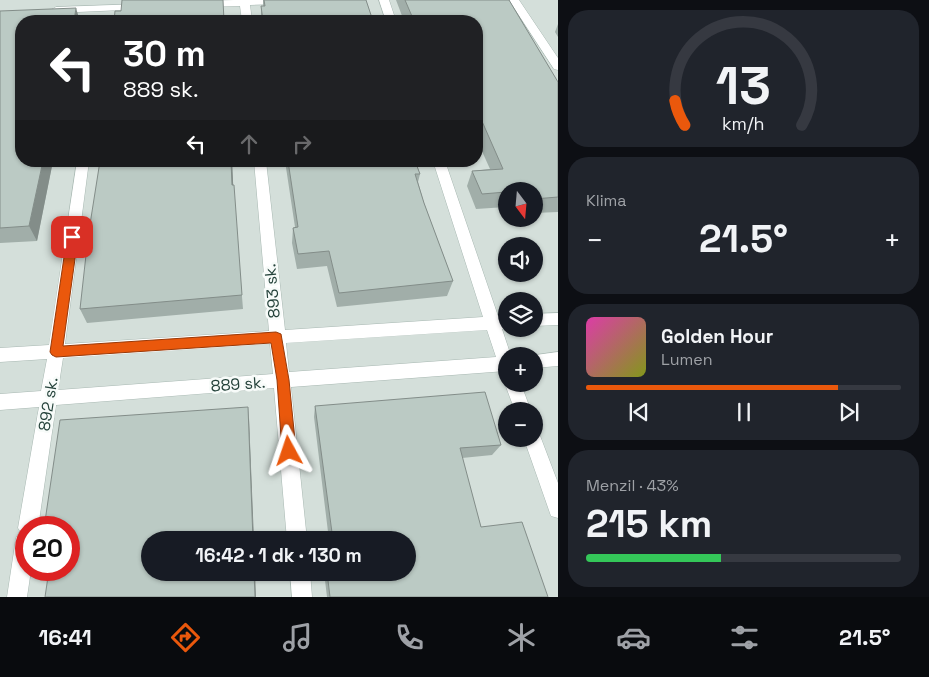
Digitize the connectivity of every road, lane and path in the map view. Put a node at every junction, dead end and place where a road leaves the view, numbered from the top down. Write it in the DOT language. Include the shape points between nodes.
graph roads {
  1 [pos="312,0"];
  2 [pos="384,0"];
  3 [pos="514,0"];
  4 [pos="245,3"];
  5 [pos="195,4"];
  6 [pos="155,6"];
  7 [pos="105,8"];
  8 [pos="46,10"];
  9 [pos="104,15"];
  10 [pos="246,15"];
  11 [pos="389,15"];
  12 [pos="558,67"];
  13 [pos="82,167"];
  14 [pos="261,167"];
  15 [pos="441,167"];
  16 [pos="498,317"];
  17 [pos="558,318"];
  18 [pos="543,319"];
  19 [pos="498,322"];
  20 [pos="276,337"];
  21 [pos="56,352"];
  22 [pos="0,355"];
  23 [pos="558,359"];
  24 [pos="543,360"];
  25 [pos="498,364"];
  26 [pos="283,380"];
  27 [pos="48,398"];
  28 [pos="0,402"];
  29 [pos="536,447"];
  30 [pos="558,509"];
  31 [pos="30,516"];
  32 [pos="296,531"];
  33 [pos="19,581"];
  34 [pos="301,581"];
  35 [pos="17,597"];
  36 [pos="302,597"];
  1 -- 4 [label="lane"];
  2 -- 11 [label="lane"];
  3 -- 12 [label="lane"];
  4 -- 5 [label="lane"];
  4 -- 10 [label="lane"];
  6 -- 7 [label="lane"];
  7 -- 8 [label="lane"];
  7 -- 9 [label="lane"];
  13 -- 21 [label="lane, 892 sk."];
  14 -- 20 [label="lane, 893 sk."];
  15 -- 16 [label="lane"];
  17 -- 18 [label="lane"];
  19 -- 20 [label="lane"];
  20 -- 21 [label="lane"];
  20 -- 26 [label="lane, 893 sk."];
  21 -- 22 [label="lane"];
  21 -- 27 [label="lane, 892 sk."];
  23 -- 24 [label="lane"];
  25 -- 26 [label="lane, 889 sk."];
  26 -- 27 [label="lane, 889 sk."];
  26 -- 32 [label="lane, 893 sk."];
  27 -- 28 [label="lane, 889 sk."];
  27 -- 31 [label="lane, 892 sk."];
  29 -- 30 [label="lane"];
  33 -- 35 [label="lane"];
  34 -- 36 [label="lane"];
}
